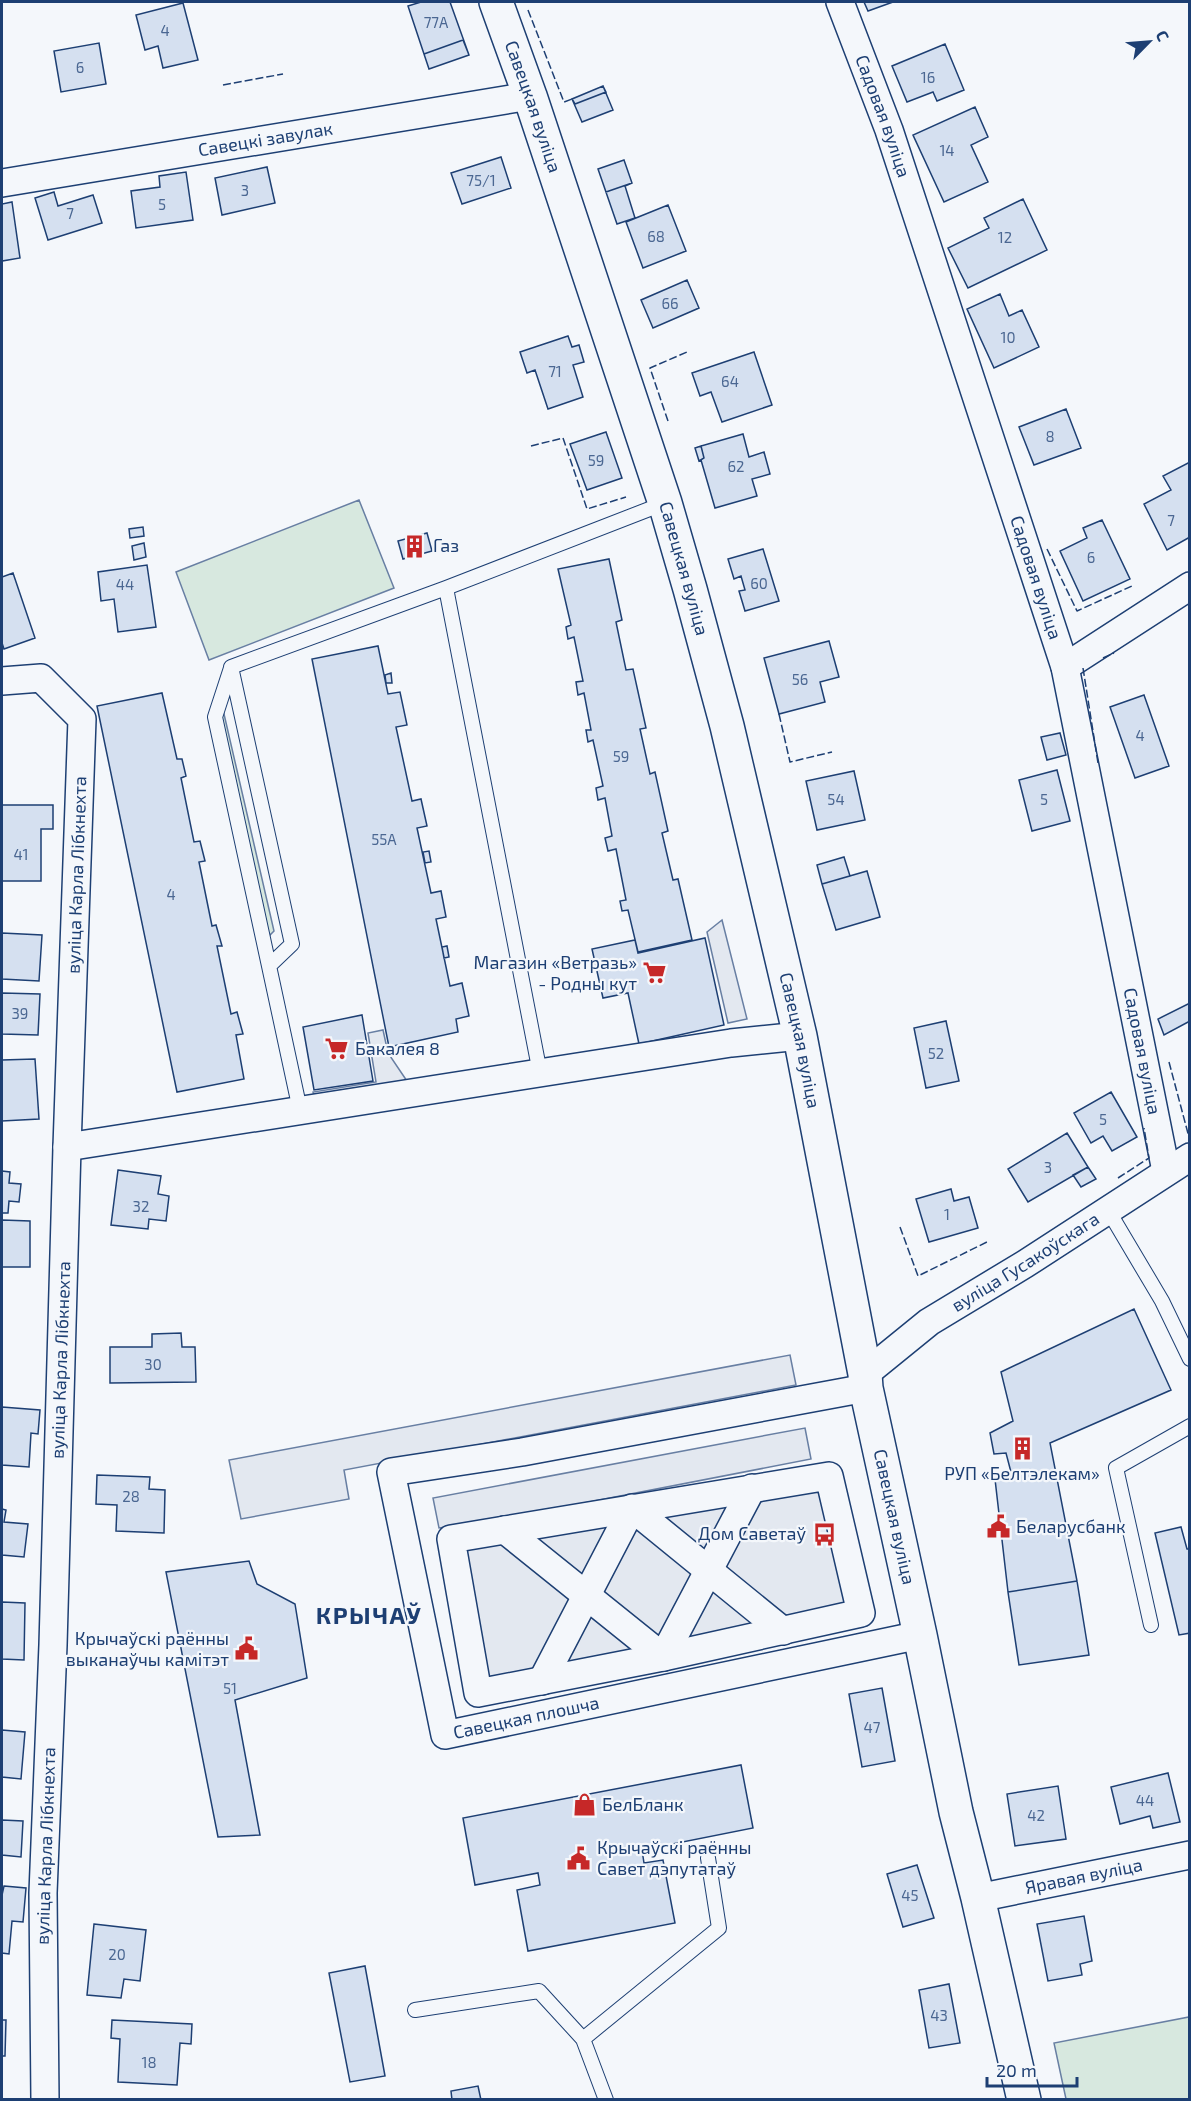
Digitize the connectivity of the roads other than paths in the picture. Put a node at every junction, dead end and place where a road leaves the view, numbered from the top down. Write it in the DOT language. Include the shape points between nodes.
graph roads {
  1 [pos="496,2"];
  2 [pos="840,2"];
  3 [pos="530,96"];
  4 [pos="2,183"];
  5 [pos="664,503"];
  6 [pos="1190,586"];
  7 [pos="446,588"];
  8 [pos="231,667"];
  9 [pos="1065,667"];
  10 [pos="2,681"];
  11 [pos="269,966"];
  12 [pos="800,1036"];
  13 [pos="540,1073"];
  14 [pos="300,1110"];
  15 [pos="67,1147"];
  16 [pos="1190,1156"];
  17 [pos="1166,1172"];
  18 [pos="1108,1210"];
  19 [pos="1190,1359"];
  20 [pos="866,1381"];
  21 [pos="1190,1426"];
  22 [pos="752,1488"];
  23 [pos="632,1508"];
  24 [pos="505,1530"];
  25 [pos="709,1570"];
  26 [pos="586,1595"];
  27 [pos="1151,1625"];
  28 [pos="783,1631"];
  29 [pos="920,1635"];
  30 [pos="663,1657"];
  31 [pos="542,1680"];
  32 [pos="1190,1855"];
  33 [pos="708,1858"];
  34 [pos="978,1898"];
  35 [pos="415,2010"];
  36 [pos="583,2039"];
  37 [pos="45,2100"];
  38 [pos="606,2100"];
  39 [pos="1024,2100"];
  1 -- 3 [label="street, Савецкая вуліца"];
  2 -- 9 [label="street, Садовая вуліца" via="889,130"];
  3 -- 4 [label="street, Савецкі завулак"];
  3 -- 5 [label="street, Савецкая вуліца"];
  5 -- 7 [label="lane"];
  5 -- 12 [label="street, Савецкая вуліца" via="727,726"];
  6 -- 9 [label="street"];
  7 -- 8 [label="lane"];
  7 -- 13 [label="lane"];
  8 -- 11 [label="lane" via="215,717"];
  8 -- 11 [label="lane" via="292,944"];
  9 -- 17 [label="street, Садовая вуліца"];
  10 -- 15 [label="street, вуліца Карла Лібкнехта" via="41,678 82,719"];
  11 -- 14 [label="lane"];
  12 -- 13 [label="street"];
  12 -- 20 [label="street, Савецкая вуліца"];
  13 -- 14 [label="street"];
  14 -- 15 [label="street"];
  15 -- 37 [label="street, вуліца Карла Лібкнехта" via="43,1893"];
  16 -- 17 [label="street, вуліца Гусакоўскага"];
  17 -- 18 [label="street, вуліца Гусакоўскага"];
  18 -- 19 [label="lane" via="1162,1301"];
  18 -- 20 [label="street, вуліца Гусакоўскага" via="929,1322"];
  20 -- 29 [label="street, Савецкая вуліца"];
  20 -- 29 [label="street, Савецкая плошча" via="522,1452 391,1472 445,1735"];
  21 -- 27 [label="lane" via="1116,1468"];
  22 -- 23 [label="street"];
  22 -- 25 [label="street"];
  22 -- 28 [label="street" via="829,1476 861,1613"];
  23 -- 24 [label="street"];
  23 -- 25 [label="street"];
  23 -- 26 [label="street"];
  24 -- 26 [label="street"];
  24 -- 31 [label="street" via="451,1539 478,1693"];
  25 -- 28 [label="street"];
  25 -- 30 [label="street"];
  26 -- 30 [label="street"];
  26 -- 31 [label="street"];
  28 -- 30 [label="street"];
  29 -- 34 [label="street, Савецкая вуліца"];
  30 -- 31 [label="street"];
  32 -- 34 [label="street, Яравая вуліца"];
  33 -- 36 [label="lane" via="719,1928"];
  34 -- 39 [label="street, Савецкая вуліца"];
  35 -- 36 [label="lane" via="539,1991"];
  36 -- 38 [label="lane"];
}
